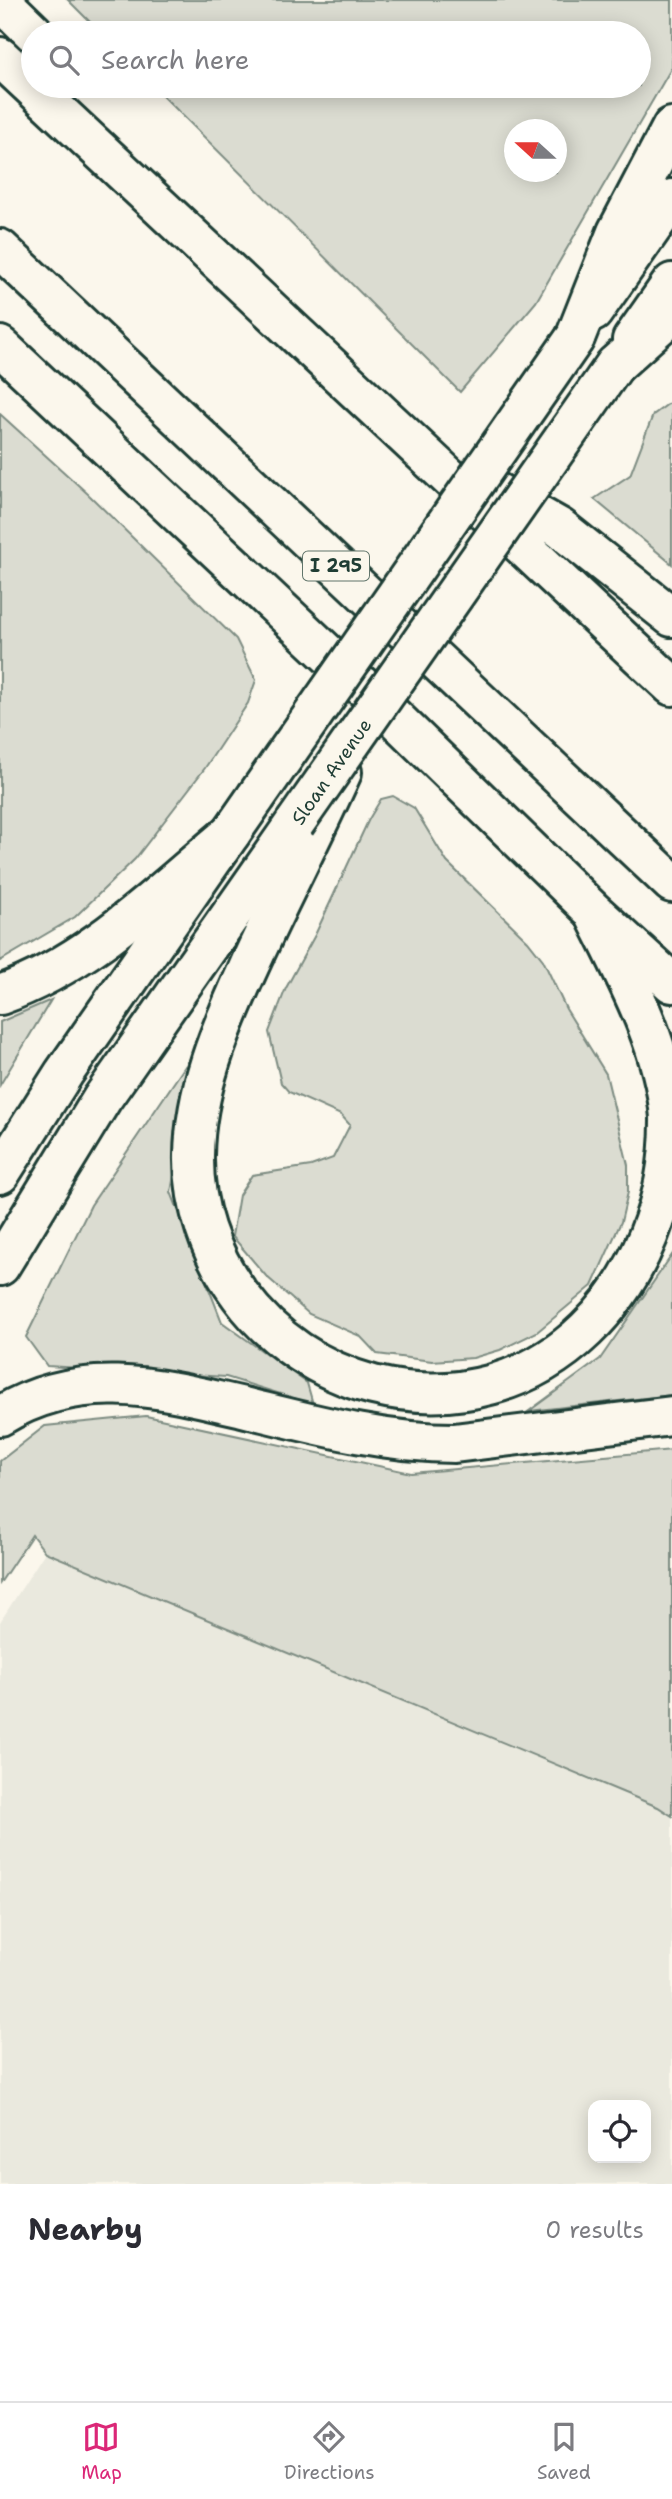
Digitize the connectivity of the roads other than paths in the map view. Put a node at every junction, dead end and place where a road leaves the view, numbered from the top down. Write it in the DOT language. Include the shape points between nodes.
graph roads {
  1 [pos="1,0"];
  2 [pos="22,21"];
  3 [pos="0,57"];
  4 [pos="21,77"];
  5 [pos="43,98"];
  6 [pos="70,98"];
  7 [pos="672,127"];
  8 [pos="91,143"];
  9 [pos="672,199"];
  10 [pos="0,249"];
  11 [pos="672,283"];
  12 [pos="672,314"];
  13 [pos="575,338"];
  14 [pos="7,355"];
  15 [pos="615,365"];
  16 [pos="424,453"];
  17 [pos="672,617"];
  18 [pos="672,686"];
  19 [pos="305,829"];
  20 [pos="231,833"];
  21 [pos="672,883"];
  22 [pos="593,911"];
  23 [pos="672,983"];
  24 [pos="0,995"];
  25 [pos="0,1174"];
  26 [pos="0,1266"];
  27 [pos="0,1416"];
  28 [pos="672,1416"];
  1 -- 2 [label="main road"];
  3 -- 4 [label="main road"];
  5 -- 8 [label="main road"];
  6 -- 8 [label="main road"];
  7 -- 13 [label="main road" via="617,232"];
  8 -- 16 [label="main road"];
  9 -- 13 [label="main road"];
  10 -- 21 [label="main road, I 295"];
  11 -- 15 [label="main road, Sloan Avenue"];
  12 -- 15 [label="main road"];
  13 -- 20 [label="main road, bridge"];
  14 -- 22 [label="main road" via="364,688"];
  15 -- 19 [label="main road, Sloan Avenue, bridge" via="363,727"];
  16 -- 17 [label="main road" via="561,528"];
  16 -- 18 [label="main road"];
  19 -- 22 [label="main road" via="218,1038 199,1109 195,1179 211,1242 243,1299 277,1335 304,1355 365,1383 447,1392 528,1371 598,1324 631,1284 649,1252 670,1177 670,1114 655,1046"];
  19 -- 26 [label="main road, Sloan Avenue" via="102,1099"];
  20 -- 24 [label="main road" via="90,948 46,975"];
  20 -- 25 [label="main road" via="64,1073"];
  22 -- 23 [label="main road"];
  27 -- 28 [label="main road" via="61,1389 120,1384 169,1390 421,1443 454,1443"];
}
